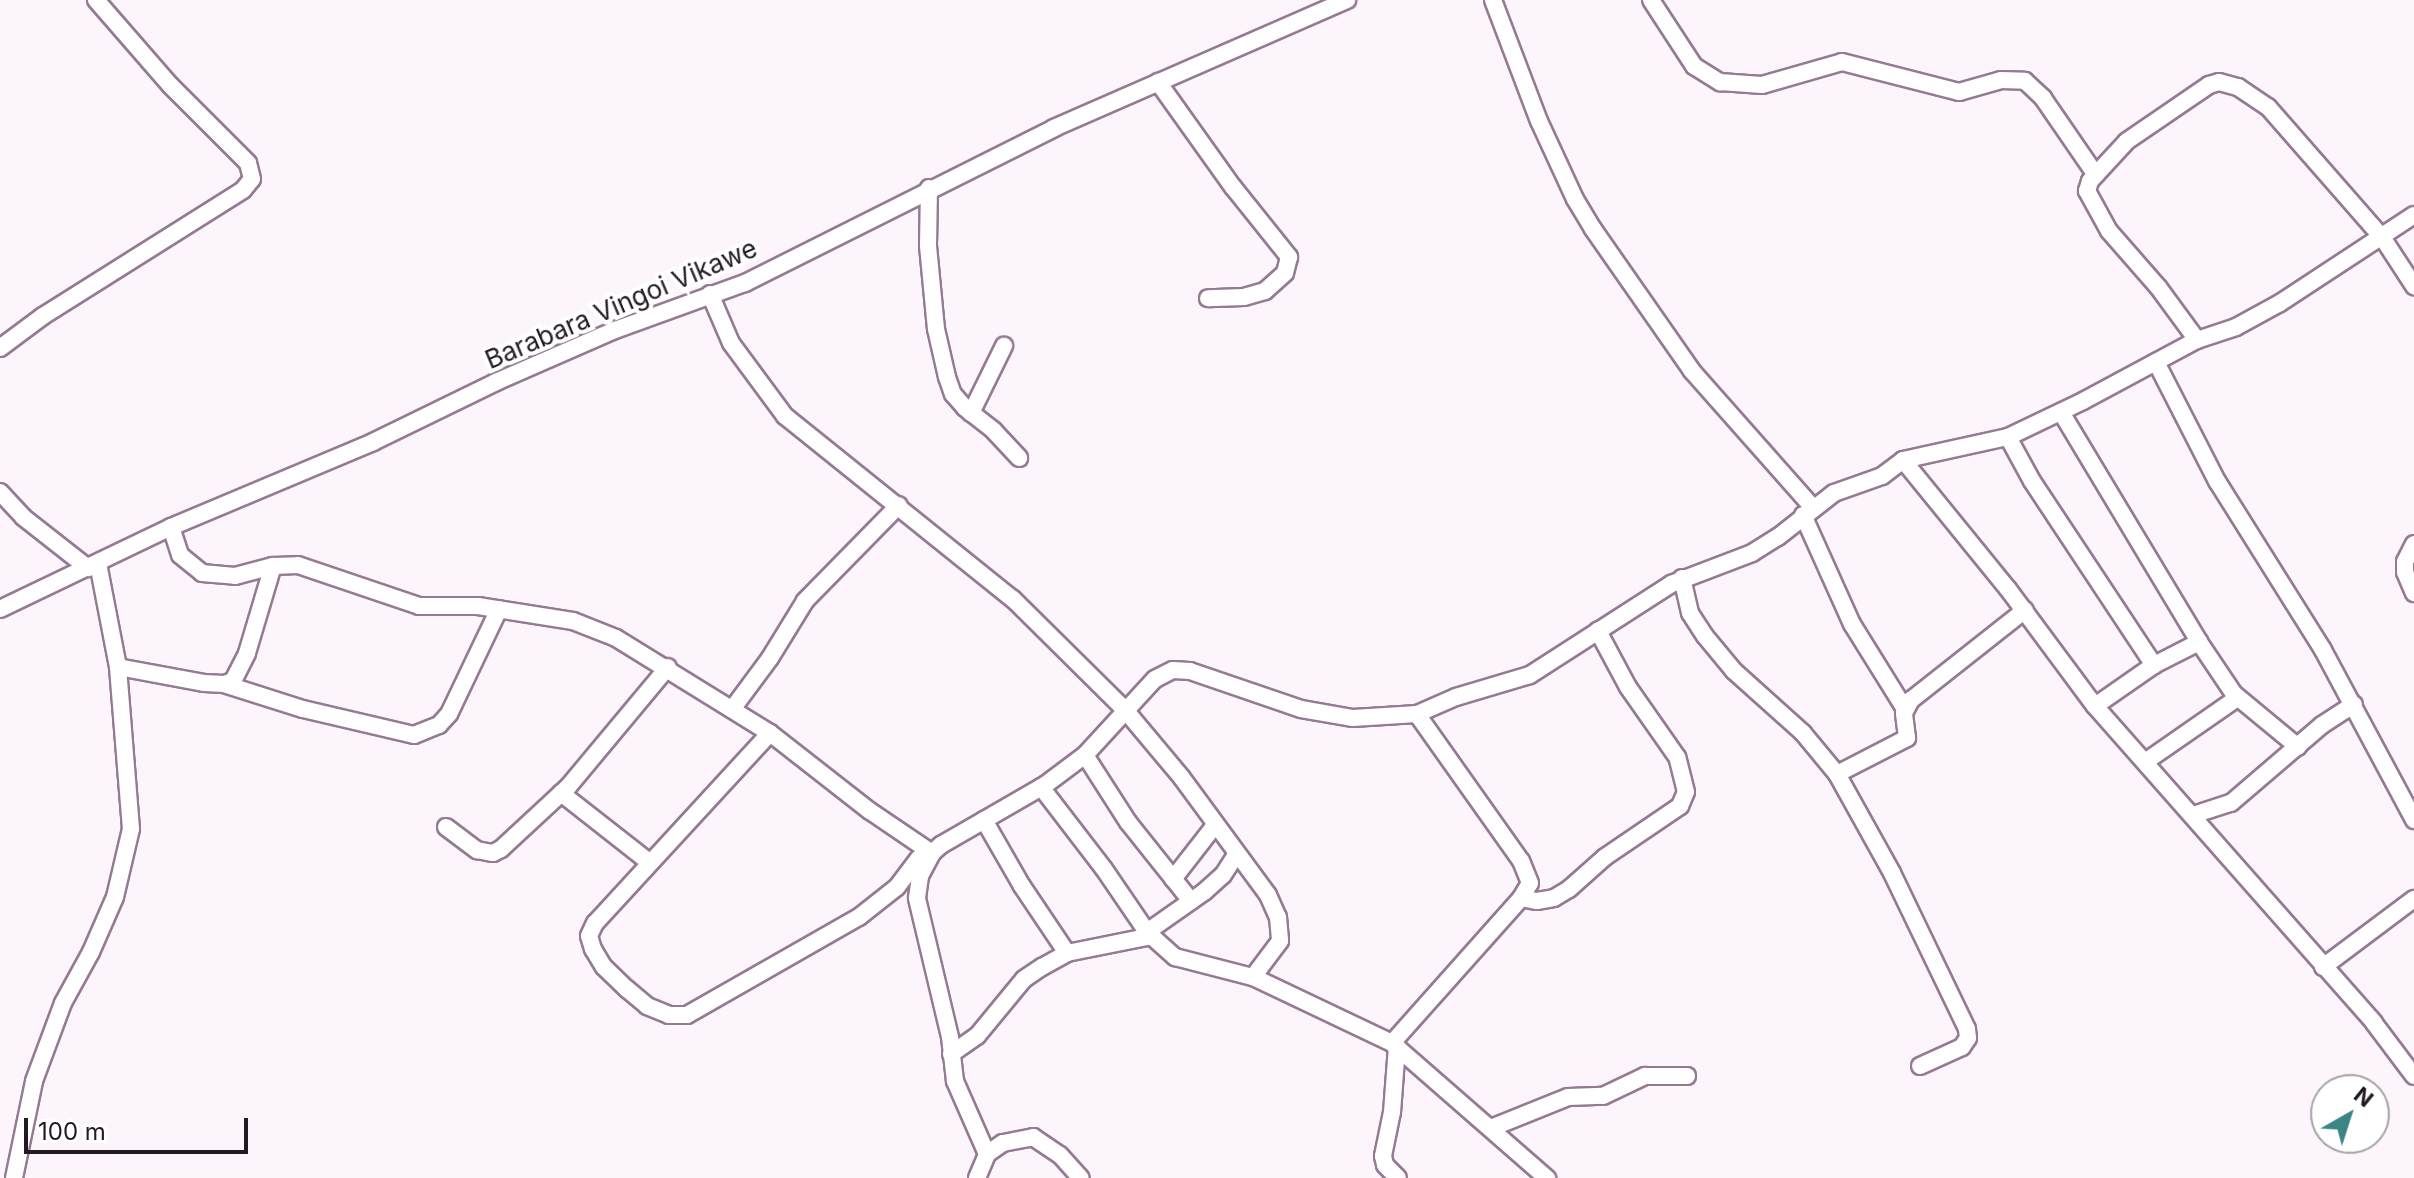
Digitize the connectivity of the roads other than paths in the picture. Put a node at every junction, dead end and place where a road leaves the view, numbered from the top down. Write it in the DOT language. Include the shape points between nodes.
graph roads {
  1 [pos="96,0"];
  2 [pos="1347,0"];
  3 [pos="1493,0"];
  4 [pos="1651,0"];
  5 [pos="1158,82"];
  6 [pos="2096,175"];
  7 [pos="929,188"];
  8 [pos="2414,215"];
  9 [pos="2382,237"];
  10 [pos="2414,286"];
  11 [pos="710,294"];
  12 [pos="1208,298"];
  13 [pos="2197,340"];
  14 [pos="1004,346"];
  15 [pos="0,348"];
  16 [pos="2156,362"];
  17 [pos="2061,412"];
  18 [pos="971,413"];
  19 [pos="2008,437"];
  20 [pos="1019,458"];
  21 [pos="1903,460"];
  22 [pos="0,492"];
  23 [pos="899,505"];
  24 [pos="1808,511"];
  25 [pos="171,527"];
  26 [pos="2414,544"];
  27 [pos="93,566"];
  28 [pos="273,566"];
  29 [pos="1682,578"];
  30 [pos="2414,593"];
  31 [pos="0,609"];
  32 [pos="499,609"];
  33 [pos="2025,610"];
  34 [pos="1598,631"];
  35 [pos="2199,642"];
  36 [pos="2154,665"];
  37 [pos="118,667"];
  38 [pos="668,667"];
  39 [pos="224,684"];
  40 [pos="2237,698"];
  41 [pos="2354,704"];
  42 [pos="2095,706"];
  43 [pos="733,708"];
  44 [pos="1905,709"];
  45 [pos="1126,711"];
  46 [pos="1417,714"];
  47 [pos="770,733"];
  48 [pos="2298,747"];
  49 [pos="1085,755"];
  50 [pos="2145,762"];
  51 [pos="1837,774"];
  52 [pos="1041,787"];
  53 [pos="561,793"];
  54 [pos="2193,815"];
  55 [pos="984,820"];
  56 [pos="2414,820"];
  57 [pos="1215,825"];
  58 [pos="446,827"];
  59 [pos="928,851"];
  60 [pos="1236,855"];
  61 [pos="649,862"];
  62 [pos="1173,879"];
  63 [pos="1521,898"];
  64 [pos="2414,899"];
  65 [pos="1191,901"];
  66 [pos="1150,934"];
  67 [pos="1067,953"];
  68 [pos="2323,967"];
  69 [pos="1253,977"];
  70 [pos="1394,1045"];
  71 [pos="951,1054"];
  72 [pos="1920,1066"];
  73 [pos="1687,1076"];
  74 [pos="2414,1076"];
  75 [pos="1491,1128"];
  76 [pos="987,1154"];
  77 [pos="14,1178"];
  78 [pos="977,1178"];
  79 [pos="1081,1178"];
  80 [pos="1398,1178"];
  81 [pos="1547,1178"];
  1 -- 15 [label="street" via="248,163 252,179 243,190"];
  2 -- 5 [label="street, Barabara Vingoi Vikawe"];
  3 -- 24 [label="street" via="1539,121 1587,219 1692,371"];
  4 -- 6 [label="street" via="1694,66 1720,82 1762,85 1842,62 1959,92 2001,80 2025,81 2043,98"];
  5 -- 7 [label="street, Barabara Vingoi Vikawe"];
  5 -- 12 [label="street" via="1289,257 1285,273 1265,291"];
  6 -- 9 [label="street" via="2127,141 2196,91 2219,82 2238,87 2268,107"];
  6 -- 13 [label="street" via="2087,191 2095,210"];
  7 -- 11 [label="street, Barabara Vingoi Vikawe" via="745,283"];
  7 -- 18 [label="street" via="928,246 940,350 953,394"];
  8 -- 9 [label="street"];
  9 -- 10 [label="street"];
  9 -- 13 [label="street" via="2280,303 2236,327"];
  11 -- 23 [label="street" via="731,343 785,416"];
  11 -- 25 [label="street, Barabara Vingoi Vikawe" via="553,357 285,482"];
  13 -- 16 [label="street"];
  14 -- 18 [label="street"];
  16 -- 17 [label="street"];
  16 -- 41 [label="street" via="2217,481"];
  17 -- 19 [label="street"];
  17 -- 35 [label="street"];
  18 -- 20 [label="street"];
  19 -- 21 [label="street"];
  19 -- 36 [label="street"];
  21 -- 24 [label="street" via="1882,476 1834,493"];
  21 -- 33 [label="street"];
  22 -- 27 [label="street" via="23,517"];
  23 -- 43 [label="street" via="805,601"];
  23 -- 45 [label="street" via="1013,599"];
  24 -- 29 [label="street" via="1752,553"];
  24 -- 44 [label="street" via="1852,624"];
  25 -- 27 [label="street, Barabara Vingoi Vikawe"];
  25 -- 28 [label="street" via="180,555 202,573 235,576"];
  26 -- 30 [label="street" via="2405,562"];
  27 -- 31 [label="street, Barabara Vingoi Vikawe"];
  27 -- 37 [label="street"];
  28 -- 32 [label="street" via="313,569 419,606"];
  28 -- 39 [label="street" via="239,672"];
  29 -- 34 [label="street"];
  29 -- 51 [label="street" via="1690,613 1705,636"];
  32 -- 38 [label="street" via="591,628"];
  32 -- 39 [label="street" via="449,714 439,725 414,735"];
  33 -- 42 [label="street"];
  33 -- 44 [label="street"];
  34 -- 46 [label="street" via="1530,675"];
  34 -- 63 [label="street" via="1677,757 1686,792 1680,806 1605,857 1569,889 1546,899"];
  35 -- 36 [label="street"];
  35 -- 40 [label="street"];
  36 -- 42 [label="street"];
  37 -- 39 [label="street"];
  37 -- 77 [label="street" via="130,780 125,864 37,1073"];
  38 -- 43 [label="street"];
  38 -- 53 [label="street"];
  40 -- 48 [label="street"];
  40 -- 50 [label="street"];
  41 -- 48 [label="street"];
  41 -- 56 [label="street"];
  42 -- 50 [label="street"];
  43 -- 47 [label="street"];
  44 -- 51 [label="street" via="1907,738"];
  45 -- 46 [label="street" via="1142,690 1173,670 1208,675 1301,709 1353,718"];
  45 -- 49 [label="street"];
  45 -- 57 [label="street"];
  46 -- 63 [label="street" via="1521,861 1530,883"];
  47 -- 59 [label="street"];
  47 -- 61 [label="street"];
  48 -- 54 [label="street" via="2231,803"];
  49 -- 52 [label="street"];
  49 -- 62 [label="street"];
  50 -- 54 [label="street"];
  51 -- 72 [label="street" via="1892,873 1967,1029 1962,1047"];
  52 -- 55 [label="street"];
  52 -- 66 [label="street"];
  53 -- 58 [label="street" via="493,853 477,850"];
  53 -- 61 [label="street"];
  54 -- 68 [label="street"];
  55 -- 59 [label="street"];
  55 -- 67 [label="street"];
  57 -- 60 [label="street"];
  57 -- 62 [label="street"];
  59 -- 61 [label="street" via="868,910 687,1015 647,1006 604,967 589,936 605,909"];
  59 -- 71 [label="street" via="917,898"];
  60 -- 65 [label="street" via="1223,875"];
  60 -- 69 [label="street" via="1268,895 1278,917 1280,941"];
  62 -- 65 [label="street"];
  63 -- 70 [label="street"];
  64 -- 68 [label="street"];
  65 -- 66 [label="street"];
  66 -- 67 [label="street"];
  66 -- 69 [label="street" via="1186,963"];
  67 -- 71 [label="street" via="1024,979 977,1036"];
  68 -- 74 [label="street"];
  69 -- 70 [label="street"];
  70 -- 75 [label="street"];
  70 -- 80 [label="street" via="1392,1112 1383,1156"];
  71 -- 76 [label="street" via="964,1107"];
  73 -- 75 [label="street" via="1645,1076 1608,1095 1568,1097"];
  75 -- 81 [label="street"];
  76 -- 78 [label="street"];
  76 -- 79 [label="street" via="1003,1143 1033,1137"];
}
